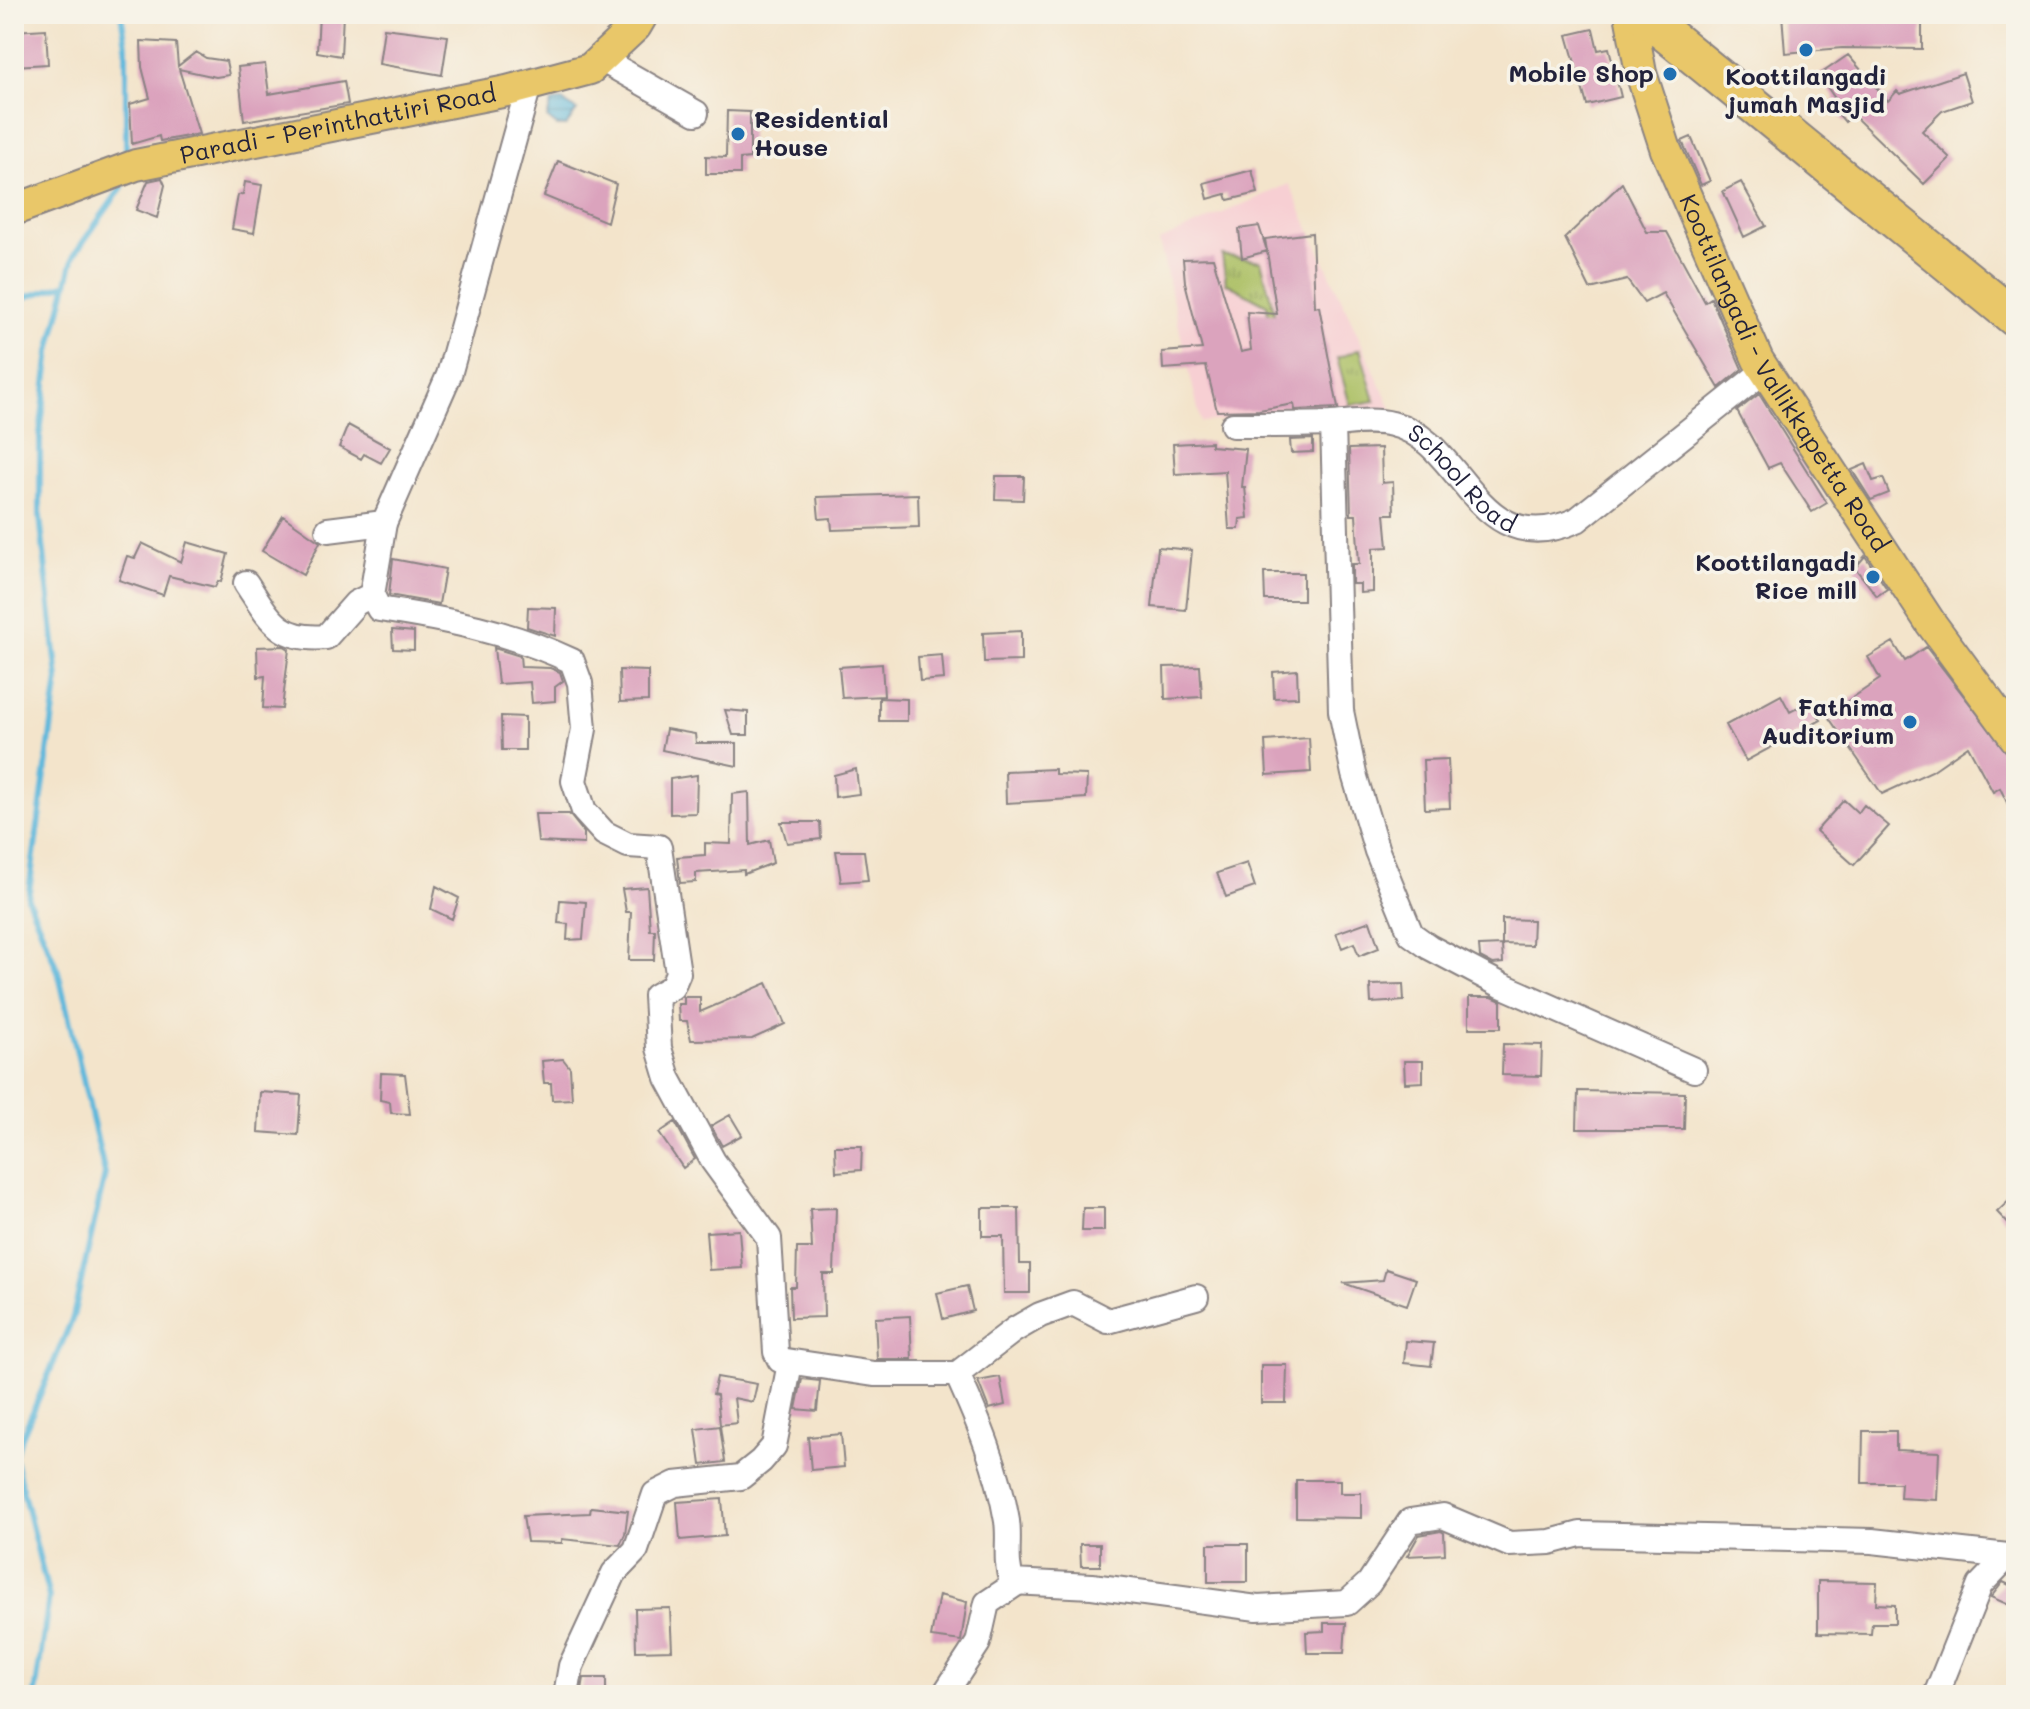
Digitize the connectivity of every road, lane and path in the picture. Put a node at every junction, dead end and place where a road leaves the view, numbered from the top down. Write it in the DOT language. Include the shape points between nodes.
graph roads {
  1 [pos="643,14"];
  2 [pos="1634,16"];
  3 [pos="601,59"];
  4 [pos="529,85"];
  5 [pos="696,113"];
  6 [pos="14,210"];
  7 [pos="2016,319"];
  8 [pos="1765,370"];
  9 [pos="1333,424"];
  10 [pos="1233,425"];
  11 [pos="384,523"];
  12 [pos="328,530"];
  13 [pos="246,583"];
  14 [pos="372,595"];
  15 [pos="2016,739"];
  16 [pos="1694,1070"];
  17 [pos="1196,1297"];
  18 [pos="790,1363"];
  19 [pos="957,1374"];
  20 [pos="2012,1557"];
  21 [pos="1017,1583"];
  22 [pos="566,1695"];
  23 [pos="944,1695"];
  24 [pos="1936,1695"];
  1 -- 3 [label="main road, Paradi - Perinthattiri Road"];
  2 -- 7 [label="highway"];
  2 -- 8 [label="main road, Koottilangadi - Vallikkapetta Road" via="1641,73 1666,150"];
  3 -- 4 [label="main road, Paradi - Perinthattiri Road" via="590,69"];
  3 -- 5 [label="street"];
  4 -- 6 [label="main road, Paradi - Perinthattiri Road" via="136,165"];
  4 -- 11 [label="street" via="449,375"];
  8 -- 9 [label="street, School Road" via="1577,520 1555,530 1514,525 1475,500 1435,450 1394,424"];
  8 -- 15 [label="main road, Koottilangadi - Vallikkapetta Road" via="1930,622"];
  9 -- 10 [label="street, School Road"];
  9 -- 16 [label="street" via="1341,711 1377,851 1411,934 1501,985"];
  11 -- 12 [label="street"];
  11 -- 14 [label="street"];
  13 -- 14 [label="street" via="275,627 304,639 326,637 356,603"];
  14 -- 18 [label="street" via="379,609 480,629 572,661 580,683 584,729 574,781 584,811 604,833 628,845 659,847 678,973 672,987 656,996 659,1048 668,1078 713,1161 769,1238 776,1352"];
  17 -- 19 [label="street" via="1108,1321 1073,1303 1027,1322"];
  18 -- 19 [label="street" via="874,1374"];
  18 -- 22 [label="street" via="774,1446 761,1461 741,1477 675,1484 655,1494 636,1550 614,1573 571,1666"];
  19 -- 21 [label="street" via="997,1470 1008,1525 1006,1564"];
  20 -- 21 [label="street" via="1872,1541 1580,1534 1509,1544 1443,1516 1410,1521 1369,1583 1347,1603 1257,1608 1092,1586"];
  20 -- 24 [label="street" via="1980,1585"];
  21 -- 23 [label="street" via="987,1603 978,1643"];
}
